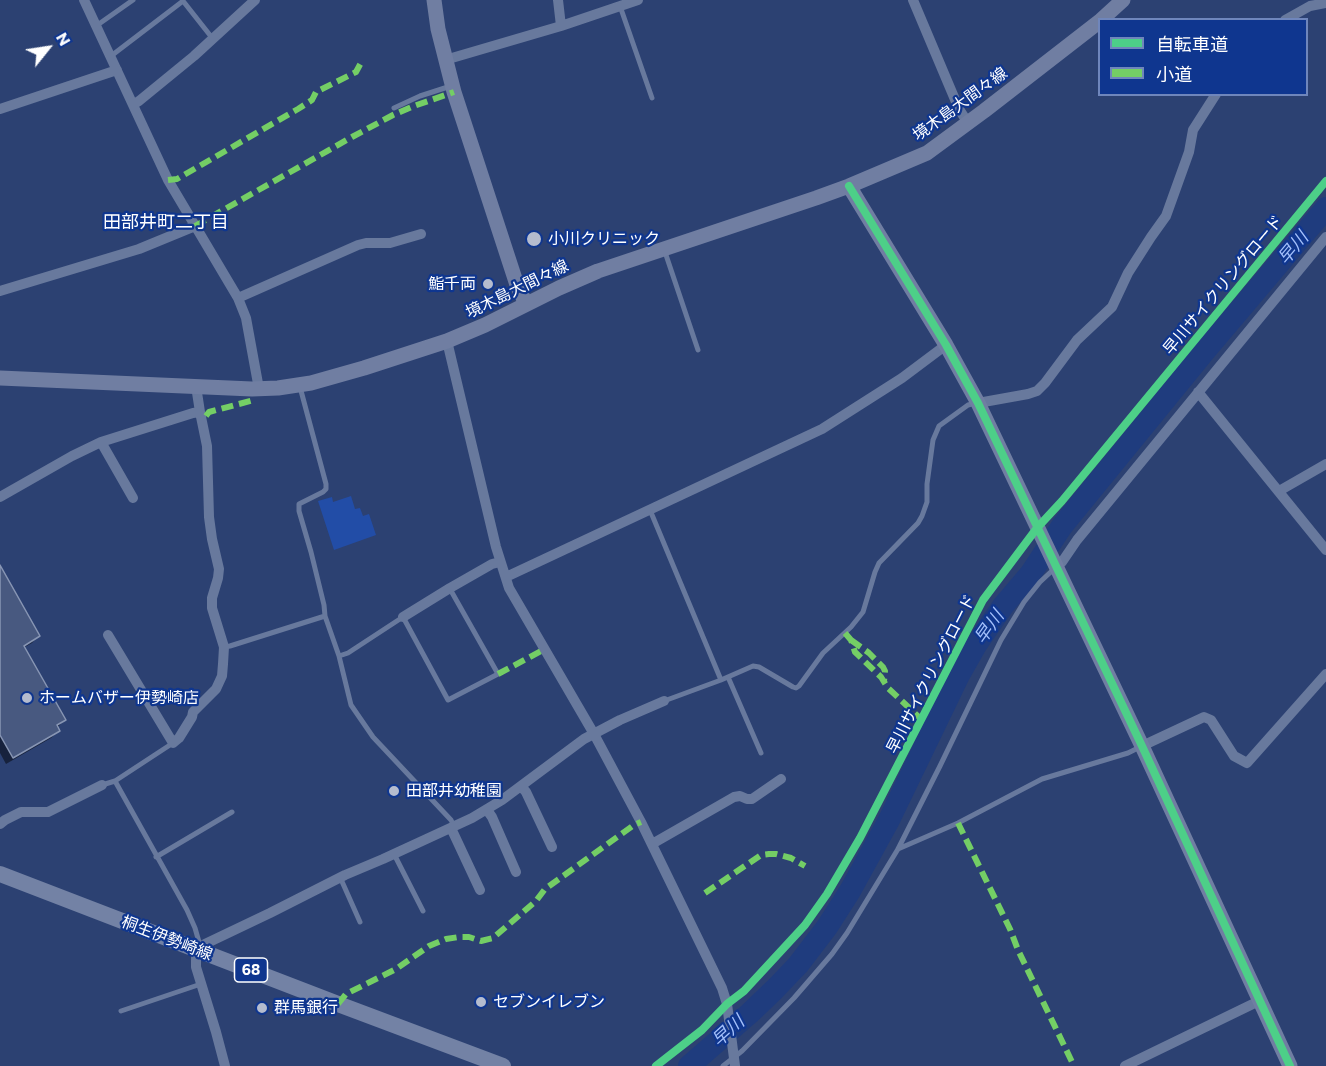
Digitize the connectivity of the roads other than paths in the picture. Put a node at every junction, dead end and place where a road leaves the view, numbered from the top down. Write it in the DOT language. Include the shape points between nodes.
graph roads {
  1 [pos="84,0"];
  2 [pos="133,0"];
  3 [pos="255,0"];
  4 [pos="434,0"];
  5 [pos="558,0"];
  6 [pos="638,0"];
  7 [pos="913,0"];
  8 [pos="1123,0"];
  9 [pos="1326,3"];
  10 [pos="620,6"];
  11 [pos="1102,18"];
  12 [pos="1289,18"];
  13 [pos="1098,22"];
  14 [pos="96,26"];
  15 [pos="561,26"];
  16 [pos="213,39"];
  17 [pos="111,56"];
  18 [pos="446,60"];
  19 [pos="117,70"];
  20 [pos="452,86"];
  21 [pos="1215,96"];
  22 [pos="652,98"];
  23 [pos="134,104"];
  24 [pos="394,108"];
  25 [pos="0,109"];
  26 [pos="968,123"];
  27 [pos="849,186"];
  28 [pos="195,226"];
  29 [pos="421,234"];
  30 [pos="1326,237"];
  31 [pos="664,249"];
  32 [pos="0,291"];
  33 [pos="238,298"];
  34 [pos="526,304"];
  35 [pos="447,341"];
  36 [pos="946,345"];
  37 [pos="698,350"];
  38 [pos="0,378"];
  39 [pos="196,386"];
  40 [pos="299,386"];
  41 [pos="259,389"];
  42 [pos="1198,392"];
  43 [pos="978,403"];
  44 [pos="200,412"];
  45 [pos="101,442"];
  46 [pos="1326,464"];
  47 [pos="1279,491"];
  48 [pos="0,497"];
  49 [pos="133,498"];
  50 [pos="650,510"];
  51 [pos="1326,550"];
  52 [pos="500,562"];
  53 [pos="1055,565"];
  54 [pos="506,577"];
  55 [pos="450,588"];
  56 [pos="325,616"];
  57 [pos="403,617"];
  58 [pos="108,635"];
  59 [pos="224,647"];
  60 [pos="339,656"];
  61 [pos="1326,674"];
  62 [pos="728,677"];
  63 [pos="721,680"];
  64 [pos="664,701"];
  65 [pos="594,734"];
  66 [pos="172,743"];
  67 [pos="1142,746"];
  68 [pos="760,753"];
  69 [pos="781,779"];
  70 [pos="115,781"];
  71 [pos="102,785"];
  72 [pos="521,786"];
  73 [pos="487,810"];
  74 [pos="232,812"];
  75 [pos="0,824"];
  76 [pos="453,827"];
  77 [pos="652,844"];
  78 [pos="552,847"];
  79 [pos="898,849"];
  80 [pos="394,854"];
  81 [pos="156,857"];
  82 [pos="516,872"];
  83 [pos="0,874"];
  84 [pos="340,878"];
  85 [pos="480,890"];
  86 [pos="423,911"];
  87 [pos="360,922"];
  88 [pos="199,950"];
  89 [pos="201,984"];
  90 [pos="1259,1001"];
  91 [pos="121,1011"];
  92 [pos="734,1059"];
  93 [pos="225,1066"];
  94 [pos="503,1066"];
  95 [pos="723,1066"];
  96 [pos="1125,1066"];
  97 [pos="1290,1066"];
  1 -- 14 [label="street"];
  2 -- 14 [label="lane"];
  3 -- 16 [label="street"];
  4 -- 18 [label="street"];
  5 -- 15 [label="street"];
  6 -- 10 [label="street"];
  7 -- 26 [label="street"];
  8 -- 11 [label="street, 境木島大間々線"];
  9 -- 12 [label="street" via="1310,6"];
  10 -- 15 [label="street"];
  10 -- 22 [label="lane"];
  13 -- 26 [label="street, 境木島大間々線"];
  14 -- 17 [label="street"];
  15 -- 18 [label="street"];
  16 -- 17 [label="lane" via="183,1"];
  16 -- 23 [label="street"];
  17 -- 19 [label="street"];
  18 -- 20 [label="street"];
  19 -- 23 [label="street"];
  19 -- 25 [label="street"];
  20 -- 24 [label="lane"];
  20 -- 34 [label="street"];
  21 -- 43 [label="street" via="1193,130 1166,216 1128,273 1112,307 1077,340 1037,391"];
  23 -- 28 [label="street" via="168,180"];
  26 -- 27 [label="street, 境木島大間々線" via="927,153"];
  27 -- 31 [label="street, 境木島大間々線"];
  27 -- 36 [label="street"];
  28 -- 32 [label="street" via="139,249"];
  28 -- 33 [label="street"];
  29 -- 33 [label="street" via="390,243 358,245"];
  30 -- 42 [label="street"];
  31 -- 34 [label="street, 境木島大間々線" via="598,271"];
  31 -- 37 [label="lane"];
  33 -- 41 [label="street" via="246,318"];
  34 -- 35 [label="street, 境木島大間々線"];
  35 -- 40 [label="street, 境木島大間々線"];
  35 -- 52 [label="street"];
  36 -- 43 [label="street"];
  36 -- 50 [label="street" via="903,378 822,429"];
  38 -- 39 [label="street, 境木島大間々線"];
  39 -- 41 [label="street, 境木島大間々線"];
  39 -- 44 [label="street"];
  40 -- 41 [label="street, 境木島大間々線"];
  40 -- 56 [label="lane" via="326,484 323,492 298,507"];
  42 -- 47 [label="street"];
  42 -- 53 [label="street" via="1062,562"];
  43 -- 53 [label="street"];
  43 -- 62 [label="lane" via="968,405 939,426 933,440 922,516 879,563 863,612 823,653 799,686 793,687 756,665"];
  44 -- 45 [label="street"];
  44 -- 59 [label="street" via="207,446 209,517 219,569 212,608"];
  45 -- 48 [label="street"];
  45 -- 49 [label="street"];
  46 -- 47 [label="street"];
  47 -- 51 [label="street"];
  50 -- 54 [label="street"];
  50 -- 63 [label="lane"];
  52 -- 54 [label="street"];
  52 -- 55 [label="street"];
  53 -- 67 [label="street"];
  53 -- 79 [label="lane" via="1024,602 1001,640"];
  54 -- 65 [label="street"];
  55 -- 57 [label="street"];
  55 -- 57 [label="lane" via="498,674 448,700"];
  56 -- 59 [label="lane"];
  56 -- 60 [label="lane"];
  57 -- 60 [label="lane"];
  58 -- 66 [label="street"];
  59 -- 66 [label="street" via="223,671 216,688"];
  60 -- 76 [label="lane" via="357,716 451,820"];
  61 -- 67 [label="street" via="1247,763 1234,756 1211,720 1204,717"];
  62 -- 63 [label="lane"];
  62 -- 68 [label="lane"];
  63 -- 64 [label="lane"];
  64 -- 65 [label="street"];
  65 -- 72 [label="street"];
  65 -- 77 [label="street"];
  66 -- 70 [label="lane"];
  67 -- 79 [label="lane" via="1042,779"];
  67 -- 90 [label="street"];
  69 -- 77 [label="street" via="752,799 734,797"];
  70 -- 71 [label="lane"];
  70 -- 81 [label="lane"];
  71 -- 75 [label="street" via="48,812 21,812"];
  72 -- 73 [label="street"];
  72 -- 78 [label="street"];
  73 -- 76 [label="street"];
  73 -- 82 [label="street"];
  74 -- 81 [label="lane"];
  76 -- 80 [label="street"];
  76 -- 85 [label="street"];
  77 -- 92 [label="street" via="722,988"];
  79 -- 92 [label="lane" via="832,954"];
  80 -- 84 [label="street"];
  80 -- 86 [label="lane"];
  81 -- 88 [label="lane" via="187,910"];
  83 -- 88 [label="main road, 桐生伊勢崎線 / 68"];
  84 -- 87 [label="lane"];
  84 -- 88 [label="street"];
  88 -- 89 [label="street" via="195,962"];
  88 -- 94 [label="main road, 桐生伊勢崎線 / 68"];
  89 -- 91 [label="lane"];
  89 -- 93 [label="street"];
  90 -- 96 [label="street"];
  90 -- 97 [label="street"];
  92 -- 95 [label="lane"];
}
